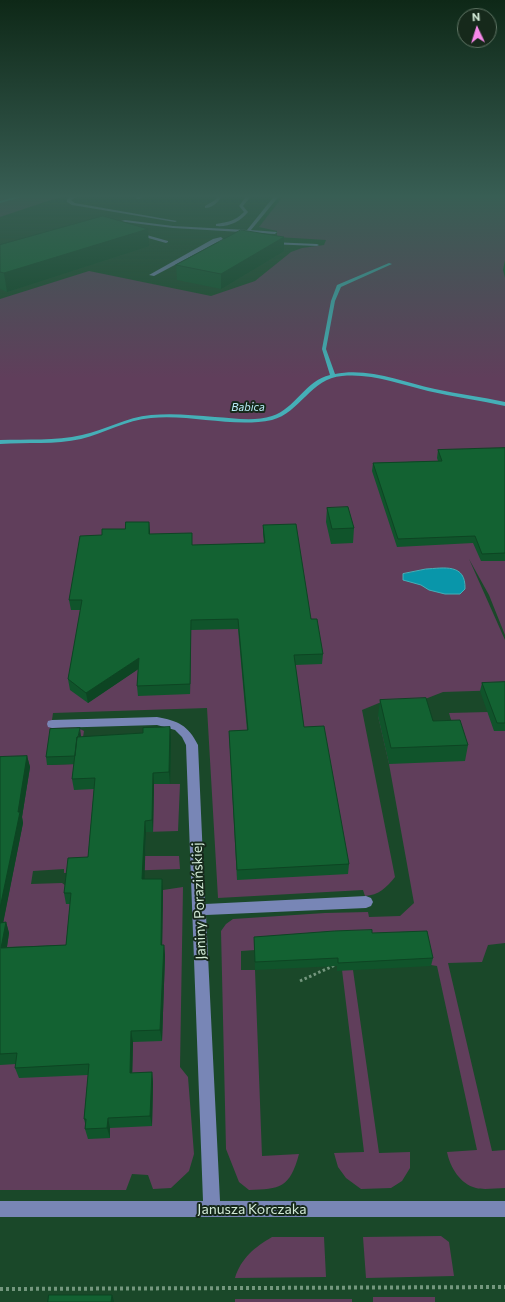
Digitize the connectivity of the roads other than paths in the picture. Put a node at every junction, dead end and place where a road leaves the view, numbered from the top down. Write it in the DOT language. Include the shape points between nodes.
graph roads {
  1 [pos="187,256"];
  2 [pos="152,275"];
  3 [pos="52,724"];
  4 [pos="366,902"];
  5 [pos="199,910"];
  6 [pos="0,1209"];
  7 [pos="212,1209"];
  8 [pos="505,1209"];
  1 -- 2 [label="street"];
  3 -- 5 [label="street, Janiny Porazińskiej" via="157,721 171,723 183,729 189,736 192,745"];
  4 -- 5 [label="street"];
  5 -- 7 [label="street, Janiny Porazińskiej"];
  6 -- 7 [label="street, Janusza Korczaka"];
  7 -- 8 [label="street, Janusza Korczaka"];
}
